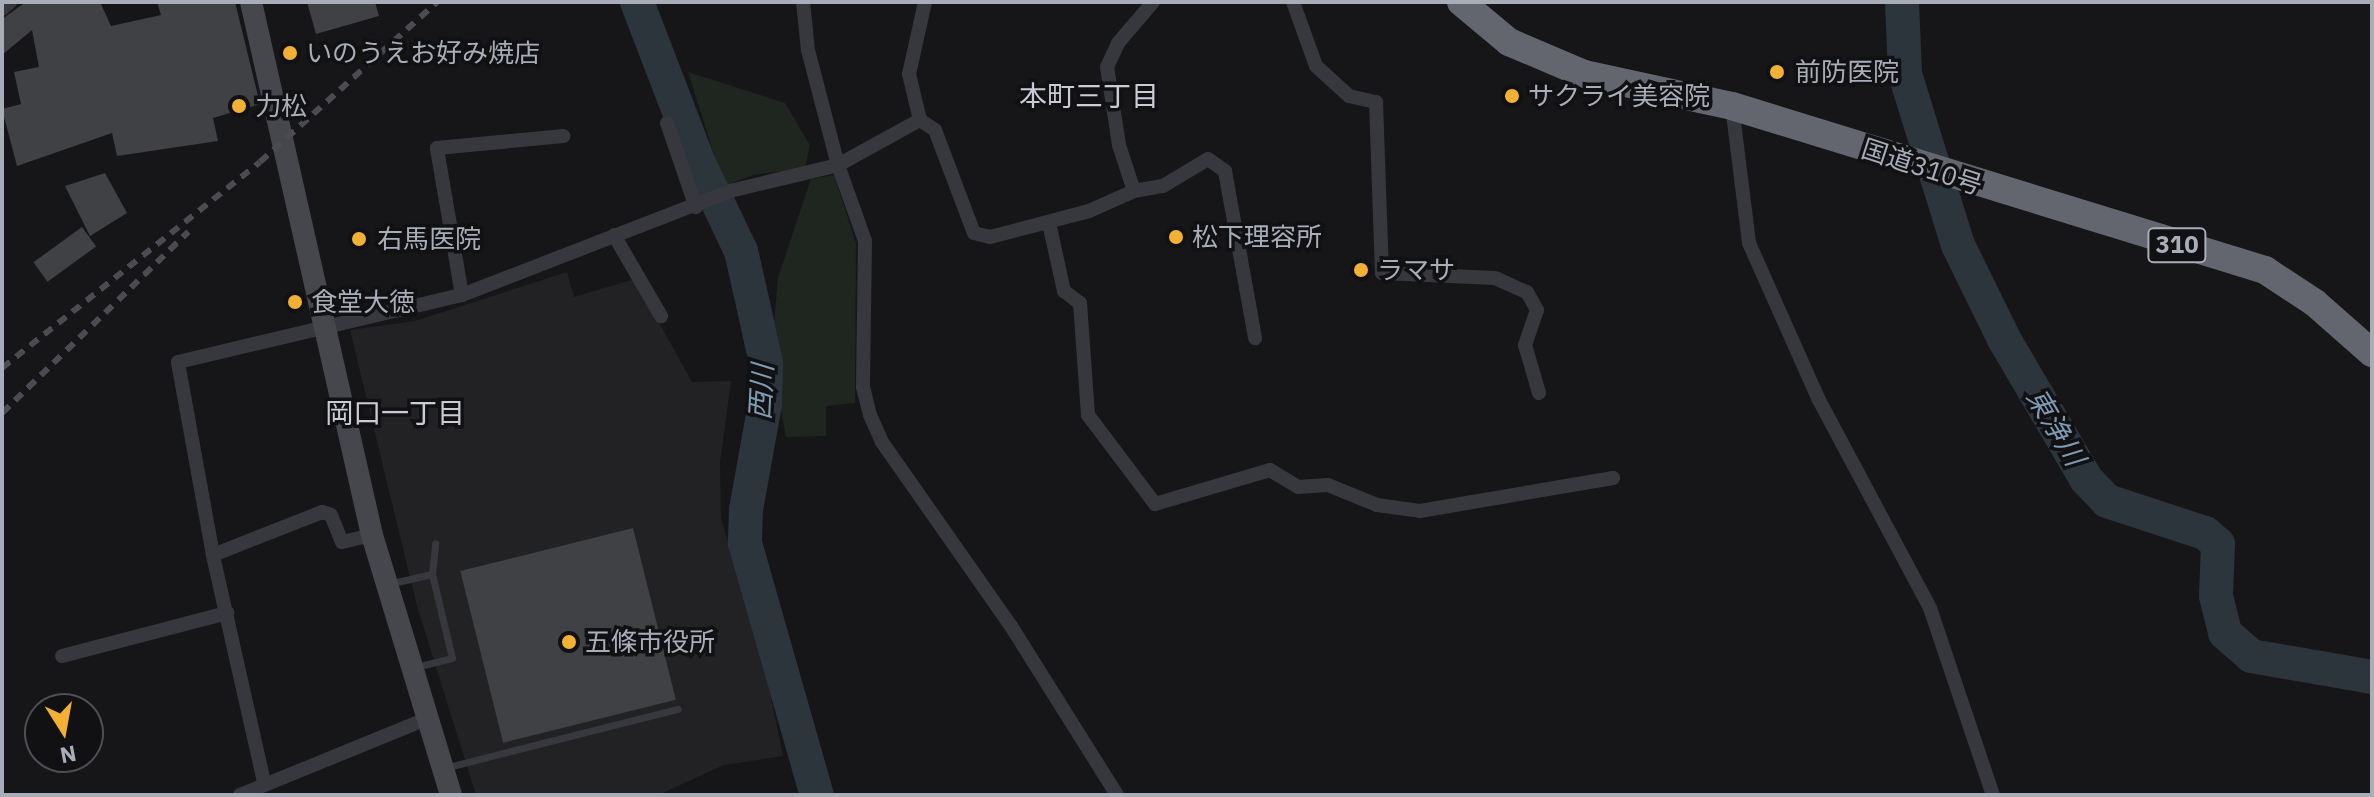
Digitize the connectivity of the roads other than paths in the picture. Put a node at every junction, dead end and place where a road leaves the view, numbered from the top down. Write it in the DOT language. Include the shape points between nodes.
graph roads {
  1 [pos="10,2"];
  2 [pos="251,2"];
  3 [pos="803,2"];
  4 [pos="925,2"];
  5 [pos="1153,2"];
  6 [pos="1293,2"];
  7 [pos="1461,2"];
  8 [pos="2,9"];
  9 [pos="1732,106"];
  10 [pos="920,120"];
  11 [pos="667,123"];
  12 [pos="563,136"];
  13 [pos="838,165"];
  14 [pos="1134,191"];
  15 [pos="698,206"];
  16 [pos="1049,223"];
  17 [pos="614,235"];
  18 [pos="462,295"];
  19 [pos="661,316"];
  20 [pos="323,327"];
  21 [pos="1255,338"];
  22 [pos="2372,353"];
  23 [pos="1539,393"];
  24 [pos="1613,478"];
  25 [pos="372,535"];
  26 [pos="435,543"];
  27 [pos="213,555"];
  28 [pos="432,574"];
  29 [pos="386,585"];
  30 [pos="227,613"];
  31 [pos="62,656"];
  32 [pos="411,669"];
  33 [pos="678,709"];
  34 [pos="426,719"];
  35 [pos="442,769"];
  36 [pos="264,782"];
  37 [pos="240,795"];
  38 [pos="451,795"];
  39 [pos="1117,795"];
  40 [pos="1993,795"];
  1 -- 8 [label="street"];
  2 -- 20 [label="street"];
  3 -- 13 [label="street" via="808,50"];
  4 -- 10 [label="street" via="909,74"];
  5 -- 14 [label="street" via="1118,43 1107,67 1119,145"];
  6 -- 23 [label="street" via="1316,66 1349,96 1376,102 1382,273 1495,278 1527,292 1537,310 1525,345"];
  7 -- 9 [label="highway, 国道310号 / 310" via="1509,42 1584,74"];
  9 -- 22 [label="highway, 国道310号 / 310" via="2265,270 2315,303"];
  9 -- 40 [label="street" via="1749,243 1819,400 1930,608"];
  10 -- 13 [label="street"];
  10 -- 16 [label="street" via="935,130 974,233 990,237"];
  11 -- 15 [label="street"];
  12 -- 18 [label="street" via="437,148"];
  13 -- 15 [label="street" via="730,191"];
  13 -- 39 [label="street" via="865,241 863,387 870,415 882,442 1011,626"];
  14 -- 16 [label="street"];
  14 -- 21 [label="street" via="1163,186 1208,159 1225,171"];
  15 -- 17 [label="street"];
  16 -- 24 [label="street" via="1064,291 1080,303 1088,415 1155,504 1270,470 1298,487 1328,485 1377,505 1420,511"];
  17 -- 18 [label="street"];
  17 -- 19 [label="street"];
  18 -- 20 [label="street"];
  20 -- 25 [label="street"];
  20 -- 27 [label="street" via="178,362"];
  25 -- 27 [label="street" via="342,542 331,515 322,512"];
  25 -- 29 [label="street"];
  26 -- 28 [label="lane"];
  27 -- 30 [label="street"];
  28 -- 29 [label="lane"];
  28 -- 32 [label="lane" via="452,658"];
  29 -- 32 [label="street"];
  30 -- 31 [label="street"];
  30 -- 36 [label="street"];
  32 -- 34 [label="street"];
  33 -- 35 [label="lane"];
  34 -- 35 [label="street"];
  34 -- 36 [label="street"];
  35 -- 38 [label="street"];
  36 -- 37 [label="street"];
}
